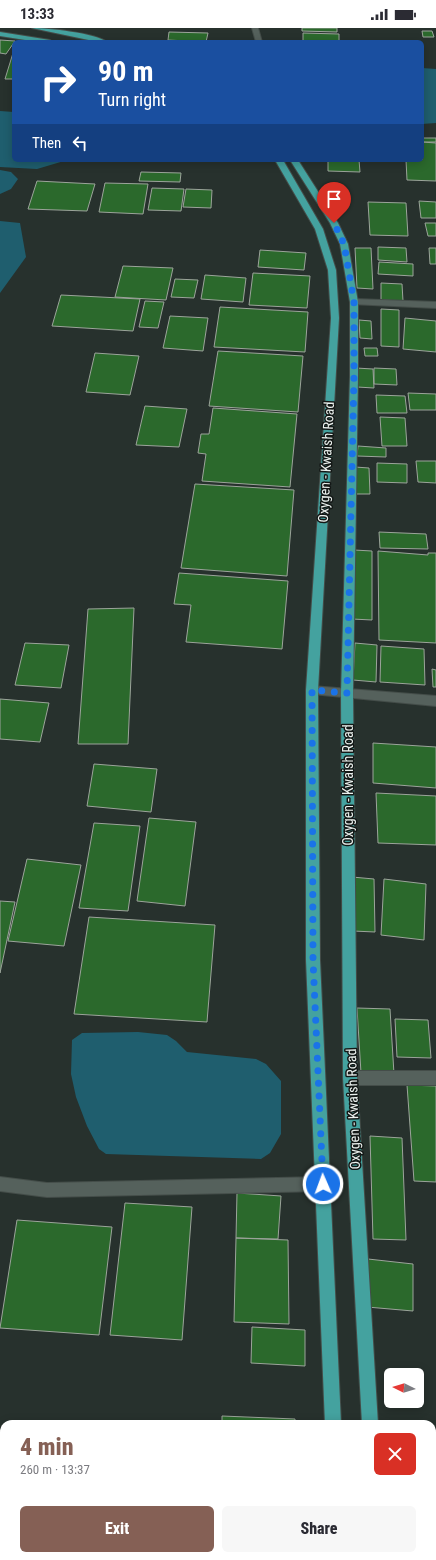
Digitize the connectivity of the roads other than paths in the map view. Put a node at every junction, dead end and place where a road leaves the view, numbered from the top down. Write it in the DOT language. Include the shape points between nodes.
graph roads {
  1 [pos="35,28"];
  2 [pos="255,28"];
  3 [pos="0,34"];
  4 [pos="38,40"];
  5 [pos="98,40"];
  6 [pos="258,40"];
  7 [pos="280,162"];
  8 [pos="295,162"];
  9 [pos="354,302"];
  10 [pos="436,305"];
  11 [pos="312,690"];
  12 [pos="347,693"];
  13 [pos="436,700"];
  14 [pos="350,1078"];
  15 [pos="436,1078"];
  16 [pos="0,1184"];
  17 [pos="323,1184"];
  18 [pos="333,1420"];
  19 [pos="370,1420"];
  1 -- 5 [label="main road"];
  2 -- 6 [label="street"];
  3 -- 4 [label="main road"];
  7 -- 11 [label="main road, Oxygen - Kwaish Road" via="319,228 332,270 335,318"];
  8 -- 9 [label="main road, Oxygen - Kwaish Road" via="334,223 344,244"];
  9 -- 10 [label="street"];
  9 -- 12 [label="main road, Oxygen - Kwaish Road"];
  11 -- 12 [label="street"];
  11 -- 17 [label="main road, Oxygen - Kwaish Road" via="313,960"];
  12 -- 13 [label="street"];
  12 -- 14 [label="main road, Oxygen - Kwaish Road"];
  14 -- 15 [label="street"];
  14 -- 19 [label="main road, Oxygen - Kwaish Road"];
  16 -- 17 [label="street" via="47,1190"];
  17 -- 18 [label="main road, Oxygen - Kwaish Road"];
}
